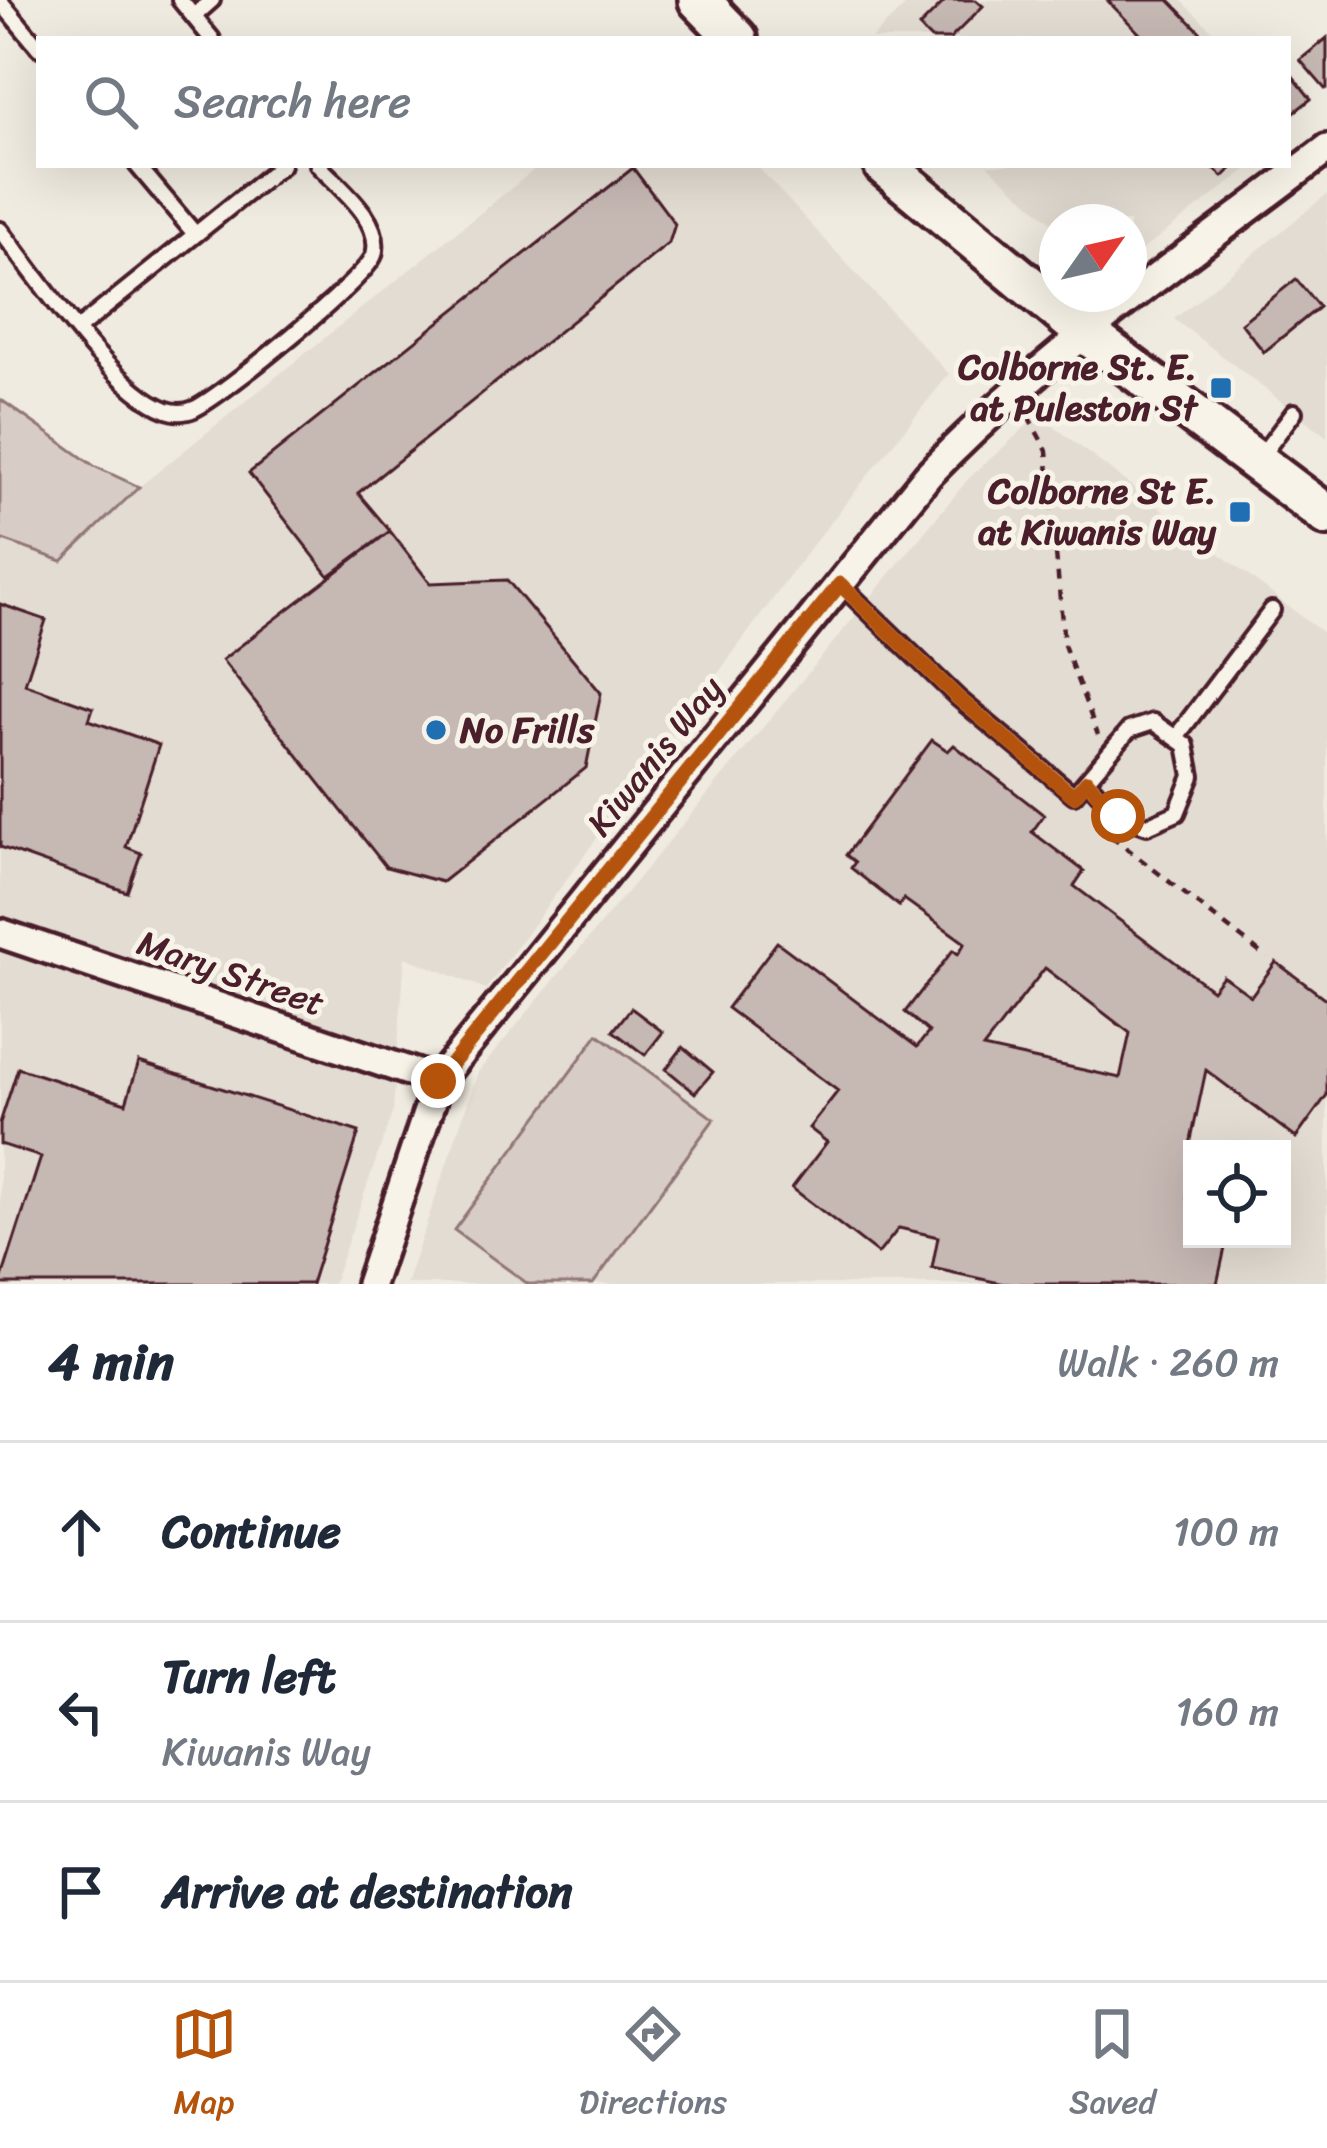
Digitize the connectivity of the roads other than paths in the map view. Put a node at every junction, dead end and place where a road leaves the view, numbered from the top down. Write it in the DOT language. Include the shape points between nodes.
graph roads {
  1 [pos="180,0"];
  2 [pos="212,0"];
  3 [pos="699,0"];
  4 [pos="0,1"];
  5 [pos="194,16"];
  6 [pos="210,36"];
  7 [pos="734,36"];
  8 [pos="36,44"];
  9 [pos="1327,149"];
  10 [pos="140,168"];
  11 [pos="278,168"];
  12 [pos="321,168"];
  13 [pos="888,168"];
  14 [pos="0,230"];
  15 [pos="195,234"];
  16 [pos="79,328"];
  17 [pos="1087,334"];
  18 [pos="1294,412"];
  19 [pos="1257,462"];
  20 [pos="1327,515"];
  21 [pos="840,584"];
  22 [pos="1272,610"];
  23 [pos="1176,737"];
  24 [pos="1087,781"];
  25 [pos="0,933"];
  26 [pos="438,1081"];
  27 [pos="370,1284"];
  1 -- 5 [label="lane"];
  2 -- 5 [label="lane"];
  3 -- 7 [label="main road"];
  4 -- 8 [label="lane"];
  5 -- 6 [label="lane"];
  9 -- 17 [label="street, Kiwanis Way"];
  10 -- 15 [label="lane"];
  11 -- 15 [label="lane"];
  12 -- 16 [label="lane" via="361,211 375,252 352,284 200,406 169,411 144,397"];
  13 -- 17 [label="main road"];
  14 -- 16 [label="lane"];
  15 -- 16 [label="lane"];
  17 -- 19 [label="main road"];
  17 -- 21 [label="street, Kiwanis Way" via="964,437"];
  18 -- 19 [label="lane"];
  19 -- 20 [label="main road"];
  21 -- 24 [label="lane" via="1074,796"];
  21 -- 26 [label="street, Kiwanis Way"];
  22 -- 23 [label="lane"];
  23 -- 24 [label="lane" via="1153,722 1129,730"];
  23 -- 24 [label="lane" via="1186,745 1192,776 1177,813 1147,826 1118,816"];
  25 -- 26 [label="street, Mary Street"];
  26 -- 27 [label="street, Kiwanis Way"];
}
